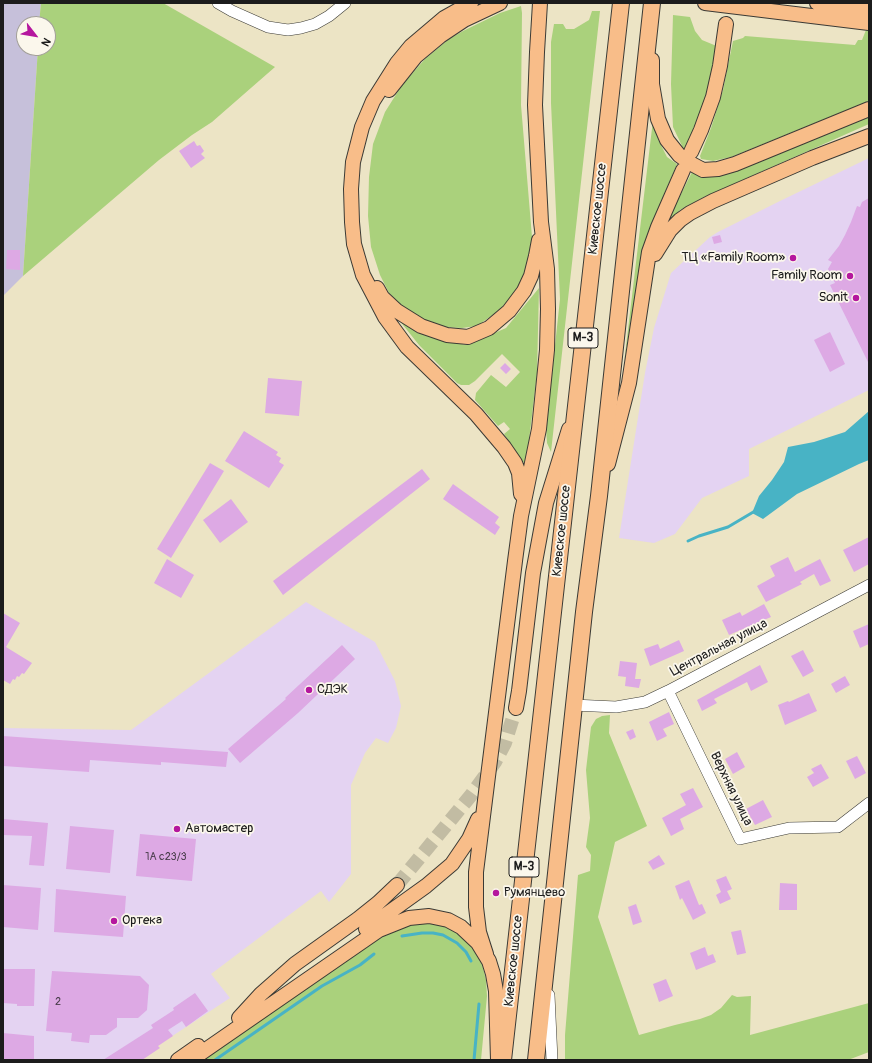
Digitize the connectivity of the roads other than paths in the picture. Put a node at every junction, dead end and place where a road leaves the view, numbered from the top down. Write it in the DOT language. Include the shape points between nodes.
graph roads {
  1 [pos="218,3"];
  2 [pos="345,3"];
  3 [pos="471,3"];
  4 [pos="500,3"];
  5 [pos="540,3"];
  6 [pos="621,3"];
  7 [pos="705,3"];
  8 [pos="817,3"];
  9 [pos="652,8"];
  10 [pos="869,9"];
  11 [pos="726,24"];
  12 [pos="866,24"];
  13 [pos="869,109"];
  14 [pos="869,136"];
  15 [pos="691,152"];
  16 [pos="683,170"];
  17 [pos="541,222"];
  18 [pos="643,290"];
  19 [pos="576,407"];
  20 [pos="599,496"];
  21 [pos="521,516"];
  22 [pos="869,585"];
  23 [pos="668,691"];
  24 [pos="574,705"];
  25 [pos="516,708"];
  26 [pos="485,799"];
  27 [pos="869,803"];
  28 [pos="397,885"];
  29 [pos="486,954"];
  30 [pos="547,962"];
  31 [pos="239,1018"];
  32 [pos="178,1060"];
  33 [pos="191,1060"];
  34 [pos="498,1060"];
  35 [pos="503,1060"];
  36 [pos="536,1060"];
  37 [pos="552,1060"];
  1 -- 2 [label="street" via="268,27 288,30 315,24"];
  3 -- 21 [label="main road" via="444,18 411,46 372,101 353,162 350,190 354,244 363,275 389,324 416,356 493,433 514,463 519,473"];
  4 -- 17 [label="main road" via="464,20 440,36 416,56 388,92 371,123 363,151 359,184 361,242 373,281 382,297 397,311 421,326 447,335 468,337 494,324 509,311 524,291 536,256"];
  5 -- 17 [label="main road" via="535,105"];
  6 -- 19 [label="highway, Киевское шоссе / М-3"];
  7 -- 12 [label="main road"];
  8 -- 10 [label="main road"];
  9 -- 13 [label="main road" via="652,84 658,119 667,140 679,155 702,170 735,164"];
  9 -- 20 [label="highway, М-3"];
  11 -- 15 [label="main road" via="713,96"];
  14 -- 18 [label="main road" via="798,164 690,213 680,220 662,241 654,255"];
  16 -- 18 [label="main road" via="649,252"];
  17 -- 21 [label="main road" via="547,276 547,350 539,429"];
  18 -- 20 [label="main road" via="629,383"];
  19 -- 25 [label="main road" via="546,503 533,573"];
  19 -- 35 [label="highway, Киевское шоссе / М-3"];
  20 -- 24 [label="highway, М-3"];
  21 -- 26 [label="main road"];
  22 -- 23 [label="street, Центральная улица"];
  23 -- 24 [label="street, Центральная улица" via="645,702 630,705"];
  23 -- 27 [label="street, Верхняя улица" via="740,839 789,828 838,827"];
  24 -- 30 [label="highway, М-3"];
  26 -- 29 [label="main road" via="476,872 476,907"];
  26 -- 31 [label="main road" via="469,839 452,864 388,914"];
  28 -- 31 [label="main road" via="363,915 295,964 261,994"];
  29 -- 33 [label="main road" via="473,936 448,920 422,917 397,922 379,930"];
  29 -- 34 [label="main road" via="495,985"];
  30 -- 36 [label="highway, М-3"];
  30 -- 37 [label="street"];
  31 -- 32 [label="main road"];
}
